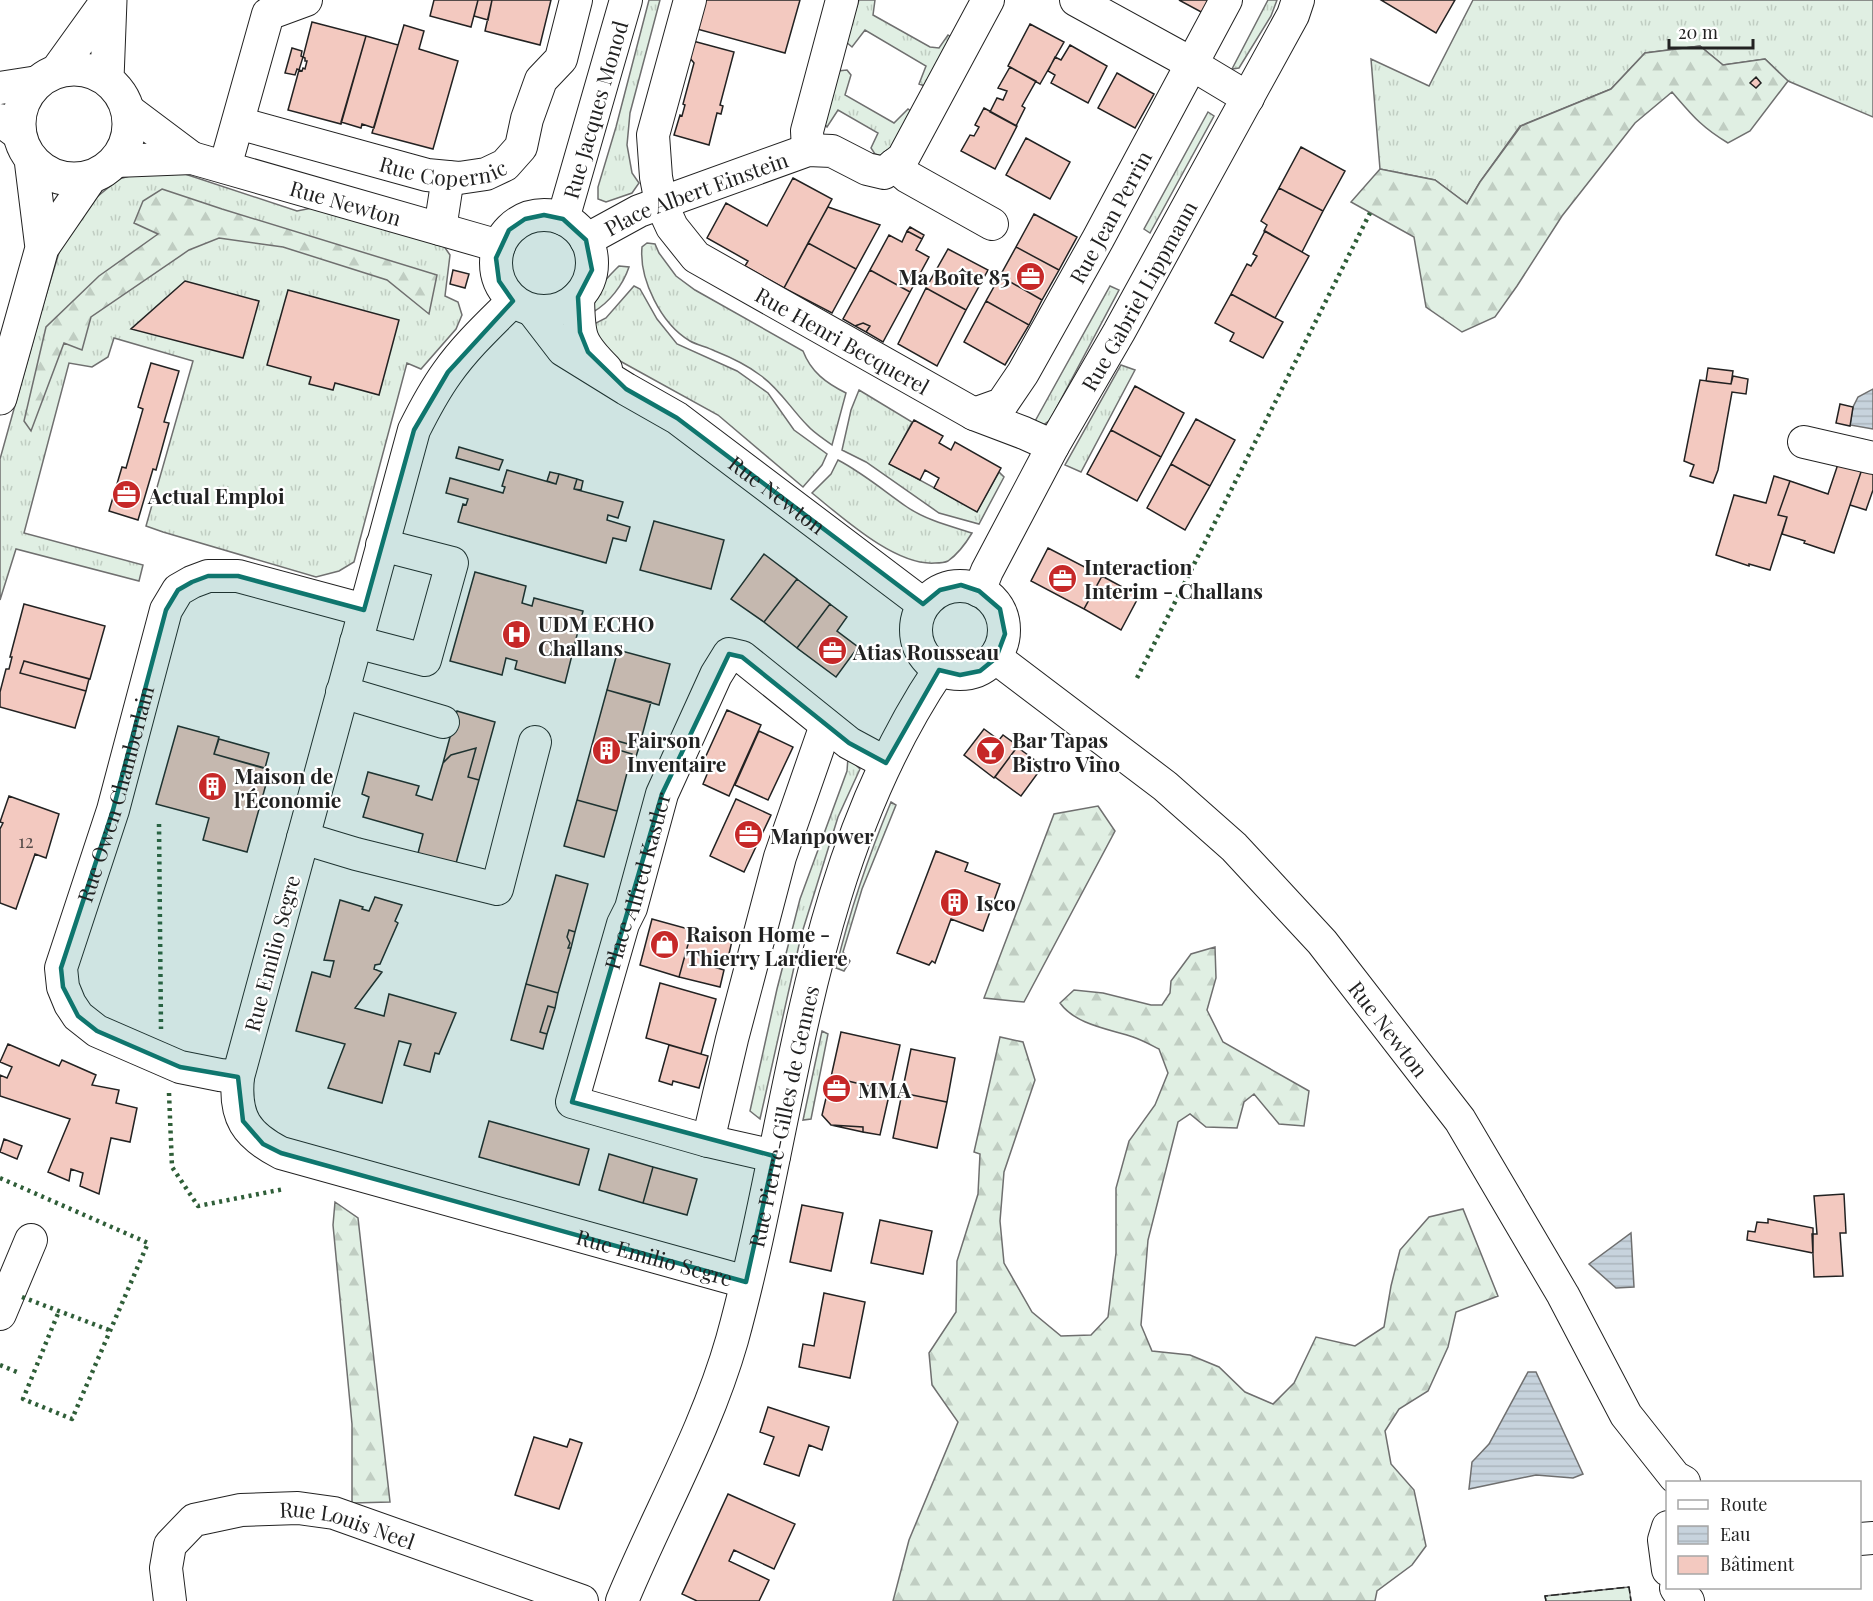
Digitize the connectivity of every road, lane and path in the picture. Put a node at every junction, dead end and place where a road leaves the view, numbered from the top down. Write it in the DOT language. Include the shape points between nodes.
graph roads {
  1 [pos="109,0"];
  2 [pos="306,0"];
  3 [pos="576,0"];
  4 [pos="626,0"];
  5 [pos="690,0"];
  6 [pos="843,0"];
  7 [pos="988,0"];
  8 [pos="1076,0"];
  9 [pos="1226,0"];
  10 [pos="1298,0"];
  11 [pos="562,54"];
  12 [pos="608,65"];
  13 [pos="1192,65"];
  14 [pos="47,77"];
  15 [pos="107,79"];
  16 [pos="0,88"];
  17 [pos="1248,98"];
  18 [pos="128,110"];
  19 [pos="238,123"];
  20 [pos="17,138"];
  21 [pos="808,150"];
  22 [pos="192,158"];
  23 [pos="894,165"];
  24 [pos="225,167"];
  25 [pos="103,169"];
  26 [pos="448,177"];
  27 [pos="660,203"];
  28 [pos="563,219"];
  29 [pos="992,224"];
  30 [pos="440,229"];
  31 [pos="586,240"];
  32 [pos="499,246"];
  33 [pos="42,248"];
  34 [pos="578,297"];
  35 [pos="523,306"];
  36 [pos="626,389"];
  37 [pos="0,398"];
  38 [pos="974,414"];
  39 [pos="1804,442"];
  40 [pos="1053,446"];
  41 [pos="1873,458"];
  42 [pos="382,545"];
  43 [pos="979,591"];
  44 [pos="923,604"];
  45 [pos="364,609"];
  46 [pos="356,642"];
  47 [pos="996,658"];
  48 [pos="939,670"];
  49 [pos="342,692"];
  50 [pos="443,722"];
  51 [pos="826,725"];
  52 [pos="535,742"];
  53 [pos="886,763"];
  54 [pos="303,838"];
  55 [pos="238,1077"];
  56 [pos="708,1141"];
  57 [pos="774,1156"];
  58 [pos="31,1240"];
  59 [pos="746,1281"];
  60 [pos="0,1314"];
  61 [pos="1682,1481"];
  62 [pos="1666,1534"];
  63 [pos="1666,1555"];
  64 [pos="1677,1589"];
  65 [pos="170,1601"];
  66 [pos="582,1601"];
  67 [pos="622,1601"];
  68 [pos="1688,1601"];
  1 -- 14 [label="main road"];
  1 -- 15 [label="main road"];
  2 -- 19 [label="street" via="268,14"];
  3 -- 11 [label="street, Rue Copernic"];
  4 -- 12 [label="street, Rue Jacques Monod"];
  5 -- 27 [label="street" via="653,135"];
  6 -- 21 [label="street, Place Albert Einstein" via="807,131"];
  7 -- 23 [label="street" via="903,158"];
  8 -- 13 [label="street"];
  9 -- 13 [label="street, Rue Jean Perrin"];
  10 -- 17 [label="street, Rue Gabriel Lippmann"];
  11 -- 12 [label="street"];
  11 -- 26 [label="street, Rue Copernic" via="541,80 521,147 505,165 486,174"];
  12 -- 28 [label="street, Rue Jacques Monod"];
  13 -- 17 [label="street"];
  13 -- 38 [label="street, Rue Jean Perrin" via="1023,373 1002,404"];
  14 -- 15 [label="main road" via="74,69 91,71"];
  14 -- 16 [label="street"];
  14 -- 20 [label="main road" via="26,97"];
  15 -- 18 [label="main road"];
  17 -- 40 [label="street, Rue Gabriel Lippmann"];
  18 -- 22 [label="street, Rue Newton"];
  18 -- 25 [label="main road" via="126,146"];
  19 -- 24 [label="street"];
  19 -- 26 [label="street, Rue Copernic" via="427,175"];
  20 -- 25 [label="main road" via="48,173 68,179"];
  20 -- 33 [label="main road"];
  21 -- 23 [label="street, Place Albert Einstein" via="832,151 884,173"];
  21 -- 27 [label="street, Place Albert Einstein"];
  22 -- 24 [label="street, Rue Newton"];
  22 -- 25 [label="street, Rue Newton"];
  23 -- 29 [label="street" via="908,177"];
  24 -- 30 [label="street, Rue Newton"];
  25 -- 33 [label="main road"];
  26 -- 30 [label="street"];
  27 -- 31 [label="street, Place Albert Einstein"];
  27 -- 38 [label="street, Rue Henri Becquerel" via="672,227 696,257"];
  28 -- 31 [label="street"];
  28 -- 32 [label="street" via="544,215 525,219 509,230"];
  30 -- 32 [label="street, Rue Newton"];
  31 -- 34 [label="street" via="592,270"];
  32 -- 35 [label="street" via="499,282"];
  33 -- 37 [label="main road"];
  34 -- 35 [label="street" via="565,307 550,311"];
  34 -- 36 [label="street, Rue Newton" via="580,332 588,352"];
  35 -- 36 [label="street, Rue Newton" via="562,350"];
  35 -- 42 [label="street, Rue Emilio Segre" via="482,331 430,398 414,430"];
  36 -- 44 [label="street, Rue Newton" via="677,418"];
  38 -- 40 [label="street, Rue Henri Becquerel"];
  39 -- 41 [label="street"];
  40 -- 43 [label="street, Rue Gabriel Lippmann"];
  42 -- 45 [label="street, Rue Emilio Segre"];
  42 -- 46 [label="street" via="452,563 426,660"];
  43 -- 44 [label="street" via="961,585 940,590"];
  43 -- 47 [label="street" via="1000,609 1005,634"];
  44 -- 48 [label="street" via="915,628 921,653"];
  45 -- 46 [label="street, Rue Emilio Segre"];
  45 -- 55 [label="street, Rue Owen Chamberlain" via="238,576 208,576 178,590 166,610 113,810 61,968 70,1004 97,1031 180,1067"];
  46 -- 49 [label="street, Rue Emilio Segre"];
  47 -- 48 [label="street" via="980,671 960,675"];
  47 -- 61 [label="street, Rue Newton" via="1165,786 1234,847 1323,942 1460,1120 1563,1295 1626,1415"];
  48 -- 53 [label="street, Rue Pierre-Gilles de Gennes"];
  49 -- 50 [label="street"];
  49 -- 54 [label="street, Rue Emilio Segre"];
  51 -- 53 [label="street, Place Alfred Kastler"];
  51 -- 56 [label="street" via="780,857"];
  51 -- 56 [label="street, Place Alfred Kastler" via="742,657 729,654 722,664 662,794 572,1102"];
  52 -- 54 [label="street" via="497,889"];
  53 -- 57 [label="street, Rue Pierre-Gilles de Gennes" via="848,856 825,932"];
  54 -- 55 [label="street, Rue Emilio Segre"];
  55 -- 59 [label="street, Rue Emilio Segre" via="236,1094 243,1121 263,1144 281,1153"];
  56 -- 57 [label="street, Place Alfred Kastler"];
  57 -- 59 [label="street, Rue Pierre-Gilles de Gennes"];
  58 -- 60 [label="street"];
  59 -- 67 [label="street, Rue Pierre-Gilles de Gennes" via="715,1392"];
  62 -- 63 [label="street"];
  64 -- 68 [label="street"];
  65 -- 66 [label="street, Rue Louis Neel" via="166,1568 170,1545 194,1521 241,1510 298,1508 334,1513"];
}
